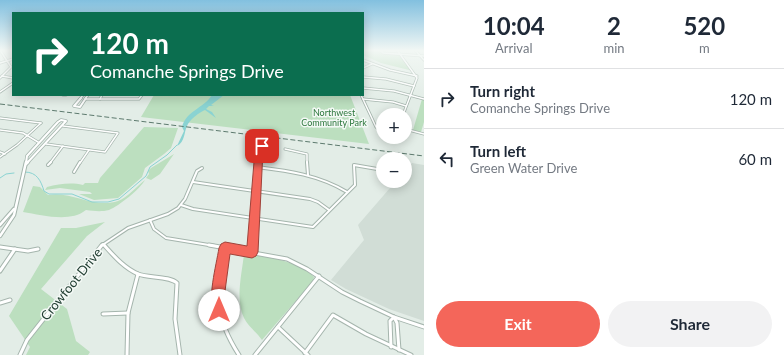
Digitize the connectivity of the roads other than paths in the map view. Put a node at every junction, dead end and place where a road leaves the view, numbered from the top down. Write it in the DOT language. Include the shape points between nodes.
graph roads {
  1 [pos="11,67"];
  2 [pos="381,67"];
  3 [pos="409,67"];
  4 [pos="2,76"];
  5 [pos="416,76"];
  6 [pos="364,77"];
  7 [pos="0,78"];
  8 [pos="12,78"];
  9 [pos="12,84"];
  10 [pos="414,86"];
  11 [pos="364,88"];
  12 [pos="0,92"];
  13 [pos="411,95"];
  14 [pos="82,96"];
  15 [pos="88,96"];
  16 [pos="102,96"];
  17 [pos="141,96"];
  18 [pos="362,96"];
  19 [pos="86,99"];
  20 [pos="100,99"];
  21 [pos="363,99"];
  22 [pos="424,99"];
  23 [pos="406,106"];
  24 [pos="0,118"];
  25 [pos="63,126"];
  26 [pos="376,127"];
  27 [pos="0,130"];
  28 [pos="412,131"];
  29 [pos="424,134"];
  30 [pos="27,136"];
  31 [pos="38,142"];
  32 [pos="46,144"];
  33 [pos="63,146"];
  34 [pos="262,146"];
  35 [pos="285,149"];
  36 [pos="89,150"];
  37 [pos="0,152"];
  38 [pos="6,154"];
  39 [pos="0,157"];
  40 [pos="26,164"];
  41 [pos="48,165"];
  42 [pos="257,167"];
  43 [pos="202,168"];
  44 [pos="376,169"];
  45 [pos="74,172"];
  46 [pos="308,175"];
  47 [pos="192,182"];
  48 [pos="256,190"];
  49 [pos="347,192"];
  50 [pos="181,205"];
  51 [pos="15,209"];
  52 [pos="329,210"];
  53 [pos="254,218"];
  54 [pos="150,220"];
  55 [pos="0,225"];
  56 [pos="0,236"];
  57 [pos="103,244"];
  58 [pos="0,247"];
  59 [pos="225,248"];
  60 [pos="15,249"];
  61 [pos="38,249"];
  62 [pos="252,252"];
  63 [pos="0,271"];
  64 [pos="138,274"];
  65 [pos="319,276"];
  66 [pos="10,300"];
  67 [pos="0,303"];
  68 [pos="128,313"];
  69 [pos="102,314"];
  70 [pos="394,317"];
  71 [pos="278,327"];
  72 [pos="424,327"];
  73 [pos="391,347"];
  74 [pos="399,350"];
  75 [pos="306,354"];
  76 [pos="20,355"];
  77 [pos="127,355"];
  78 [pos="180,355"];
  79 [pos="239,355"];
  80 [pos="255,355"];
  81 [pos="411,355"];
  1 -- 4 [label="street"];
  2 -- 5 [label="street"];
  3 -- 5 [label="street"];
  4 -- 7 [label="street"];
  4 -- 8 [label="street"];
  5 -- 10 [label="street"];
  6 -- 10 [label="street"];
  9 -- 12 [label="street"];
  10 -- 13 [label="street"];
  11 -- 13 [label="street"];
  13 -- 22 [label="street"];
  13 -- 23 [label="street"];
  14 -- 19 [label="street" via="74,106 80,107"];
  15 -- 19 [label="street"];
  16 -- 20 [label="street"];
  17 -- 20 [label="street" via="139,99"];
  18 -- 21 [label="street"];
  19 -- 20 [label="street"];
  21 -- 23 [label="street"];
  21 -- 26 [label="street"];
  24 -- 30 [label="street" via="41,122"];
  25 -- 31 [label="street" via="66,121 58,122"];
  25 -- 32 [label="street"];
  25 -- 36 [label="street" via="118,133 105,152"];
  27 -- 30 [label="street" via="23,133"];
  28 -- 29 [label="street"];
  30 -- 31 [label="street"];
  30 -- 38 [label="street"];
  31 -- 40 [label="street" via="27,156"];
  32 -- 33 [label="street"];
  32 -- 40 [label="street"];
  33 -- 36 [label="street"];
  33 -- 41 [label="street"];
  34 -- 42 [label="street"];
  35 -- 46 [label="street" via="307,154"];
  36 -- 45 [label="street"];
  37 -- 38 [label="street"];
  38 -- 39 [label="street"];
  40 -- 51 [label="street"];
  42 -- 46 [label="street"];
  42 -- 48 [label="street"];
  43 -- 47 [label="street" via="197,171"];
  44 -- 49 [label="street" via="354,165 356,183"];
  46 -- 49 [label="street" via="324,179"];
  47 -- 48 [label="street"];
  47 -- 50 [label="street"];
  48 -- 52 [label="street" via="310,199"];
  48 -- 53 [label="street"];
  49 -- 52 [label="street"];
  50 -- 53 [label="street"];
  50 -- 54 [label="street, Crowfoot Drive" via="172,212"];
  51 -- 55 [label="street"];
  51 -- 56 [label="street" via="13,217"];
  52 -- 53 [label="street" via="310,227"];
  53 -- 62 [label="street"];
  54 -- 57 [label="street, Crowfoot Drive" via="128,228"];
  54 -- 59 [label="street" via="154,229 163,237"];
  57 -- 64 [label="street" via="129,270"];
  57 -- 76 [label="street, Crowfoot Drive" via="27,340"];
  58 -- 60 [label="street"];
  59 -- 62 [label="street"];
  59 -- 79 [label="street" via="219,310 224,330"];
  60 -- 61 [label="street"];
  60 -- 63 [label="street"];
  62 -- 65 [label="street" via="286,260"];
  64 -- 68 [label="street"];
  64 -- 78 [label="street" via="174,280 177,283 174,313"];
  65 -- 70 [label="street" via="351,297"];
  65 -- 71 [label="street"];
  66 -- 67 [label="street"];
  68 -- 69 [label="street"];
  68 -- 77 [label="street"];
  70 -- 72 [label="street"];
  70 -- 73 [label="street" via="390,321"];
  70 -- 74 [label="street" via="397,323"];
  71 -- 75 [label="street"];
  71 -- 80 [label="street"];
  73 -- 74 [label="street"];
  73 -- 75 [label="street" via="333,315"];
  74 -- 81 [label="street"];
}
